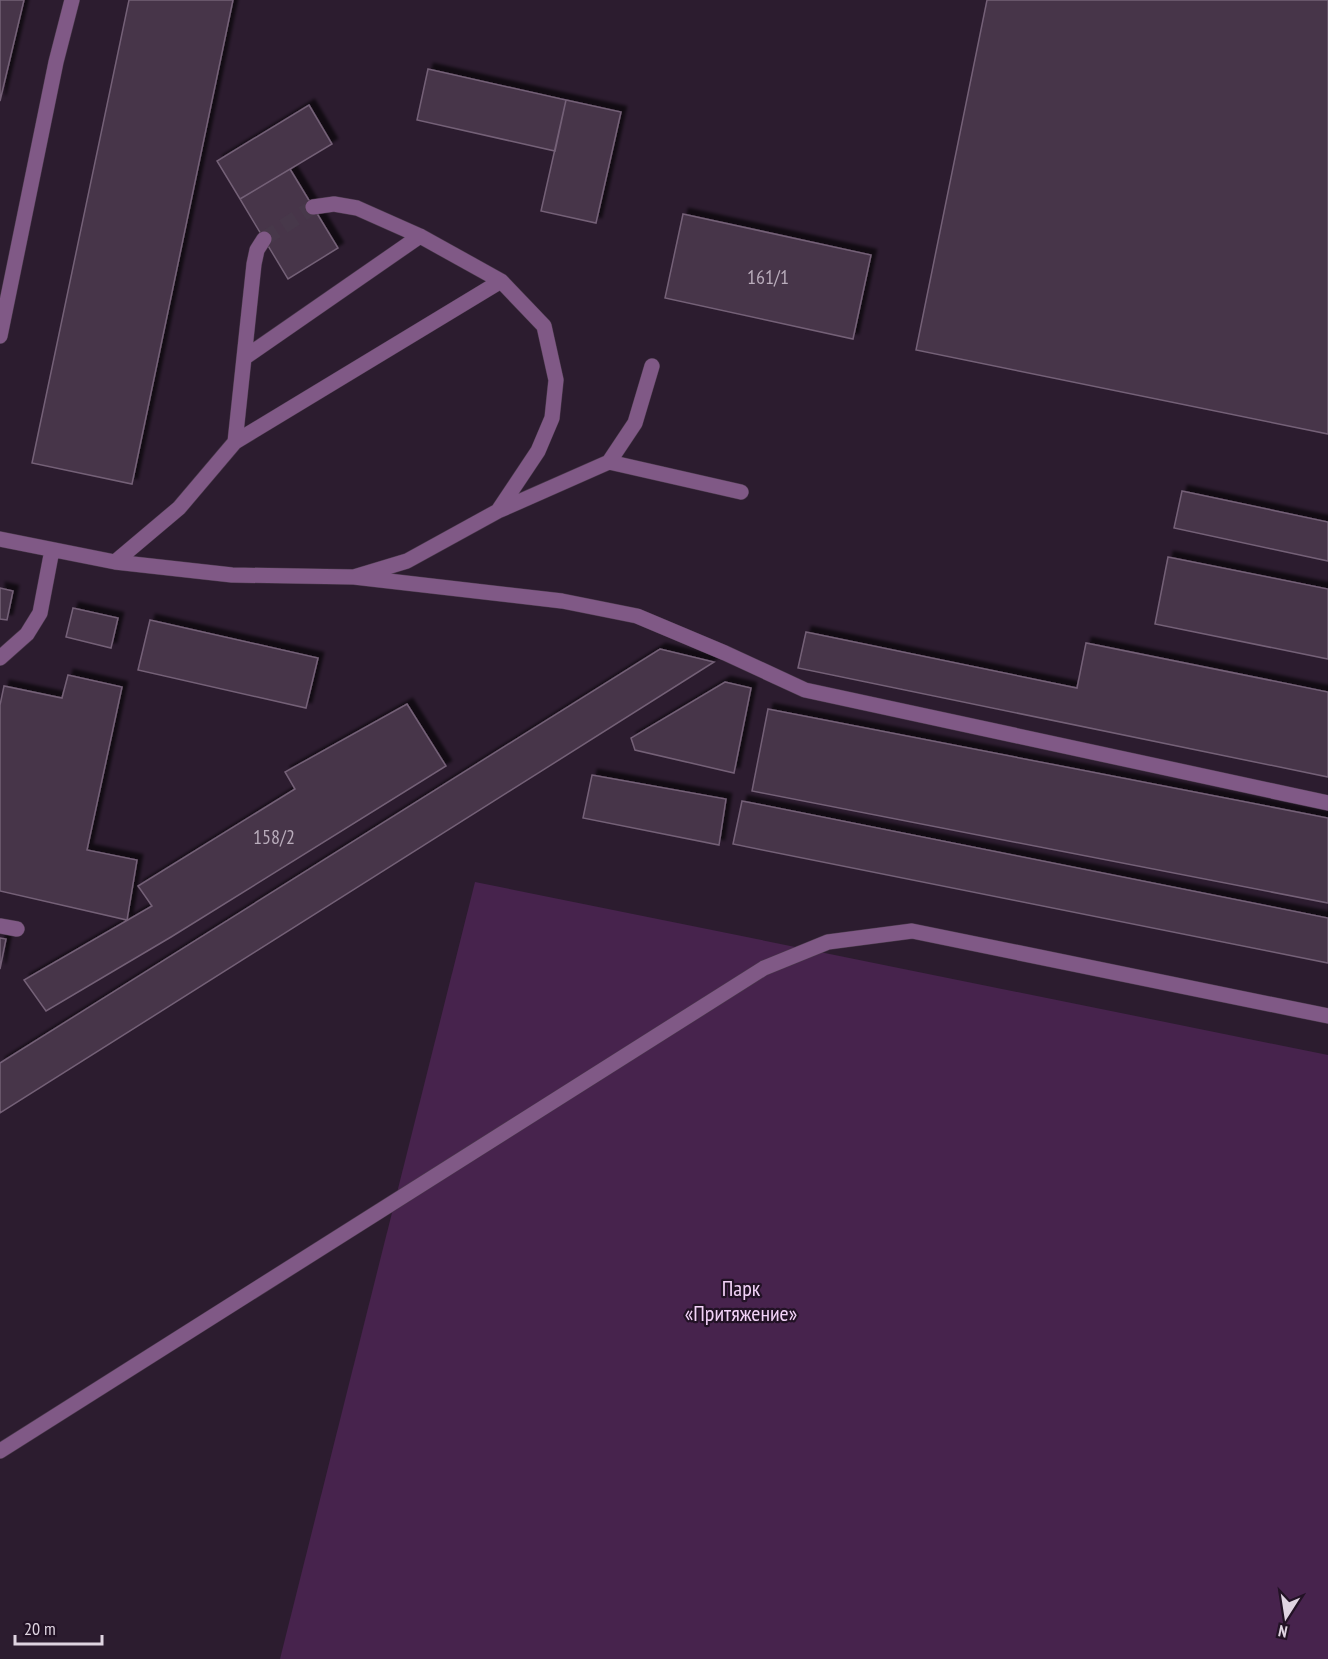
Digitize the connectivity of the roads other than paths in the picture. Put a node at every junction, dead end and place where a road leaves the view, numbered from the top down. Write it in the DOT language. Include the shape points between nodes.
graph roads {
  1 [pos="72,0"];
  2 [pos="313,207"];
  3 [pos="420,236"];
  4 [pos="264,239"];
  5 [pos="501,281"];
  6 [pos="0,336"];
  7 [pos="244,358"];
  8 [pos="652,366"];
  9 [pos="235,442"];
  10 [pos="609,462"];
  11 [pos="741,492"];
  12 [pos="498,511"];
  13 [pos="0,538"];
  14 [pos="52,550"];
  15 [pos="115,562"];
  16 [pos="354,577"];
  17 [pos="0,658"];
  18 [pos="1328,803"];
  19 [pos="0,926"];
  20 [pos="17,929"];
  21 [pos="1328,1016"];
  22 [pos="0,1451"];
  1 -- 6 [label="street"];
  2 -- 3 [label="street" via="334,204 357,208"];
  3 -- 5 [label="street"];
  3 -- 7 [label="street"];
  4 -- 7 [label="street" via="254,264"];
  5 -- 9 [label="street"];
  5 -- 12 [label="street" via="544,326 556,380 552,418 538,451"];
  7 -- 9 [label="street"];
  8 -- 10 [label="street" via="635,423"];
  9 -- 15 [label="street" via="179,508"];
  10 -- 11 [label="street"];
  10 -- 12 [label="street"];
  12 -- 16 [label="street" via="407,561"];
  13 -- 14 [label="street"];
  14 -- 15 [label="street"];
  14 -- 17 [label="street" via="40,613 27,634"];
  15 -- 16 [label="street" via="232,574"];
  16 -- 18 [label="street" via="562,601 637,616 805,690"];
  19 -- 20 [label="street"];
  21 -- 22 [label="street" via="912,931 828,942 764,968"];
}
